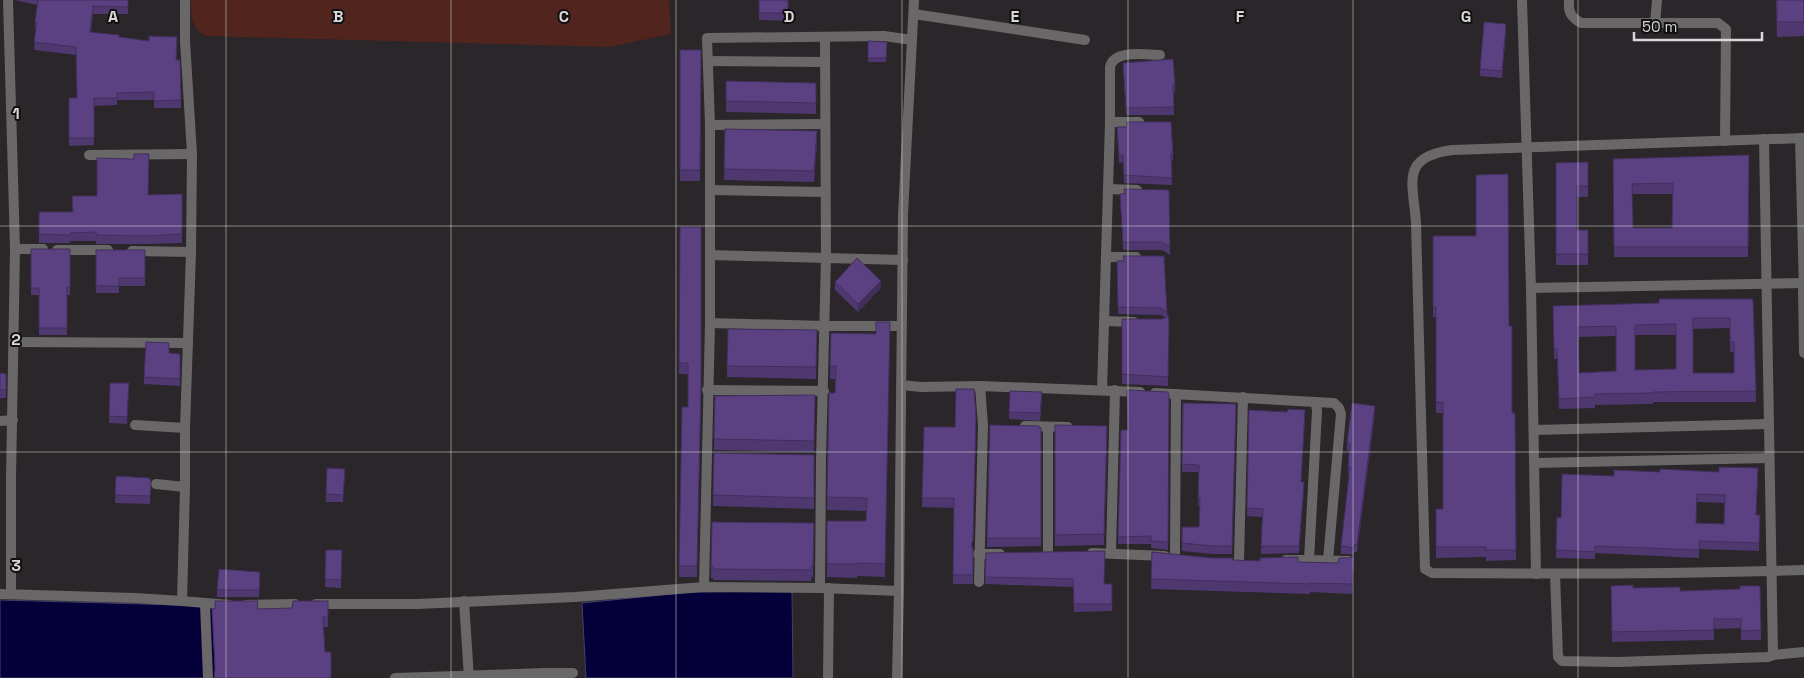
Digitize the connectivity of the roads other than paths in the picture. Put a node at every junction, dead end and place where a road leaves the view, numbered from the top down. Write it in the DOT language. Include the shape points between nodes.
graph roads {
  1 [pos="8,0"];
  2 [pos="185,0"];
  3 [pos="914,0"];
  4 [pos="1522,0"];
  5 [pos="1569,0"];
  6 [pos="1657,0"];
  7 [pos="914,14"];
  8 [pos="1655,24"];
  9 [pos="825,37"];
  10 [pos="912,40"];
  11 [pos="1085,40"];
  12 [pos="1160,55"];
  13 [pos="708,61"];
  14 [pos="825,62"];
  15 [pos="1110,122"];
  16 [pos="1146,122"];
  17 [pos="824,124"];
  18 [pos="710,125"];
  19 [pos="1802,138"];
  20 [pos="1764,139"];
  21 [pos="1725,141"];
  22 [pos="1528,147"];
  23 [pos="192,154"];
  24 [pos="89,155"];
  25 [pos="1108,189"];
  26 [pos="710,190"];
  27 [pos="1151,190"];
  28 [pos="825,192"];
  29 [pos="15,249"];
  30 [pos="191,252"];
  31 [pos="710,255"];
  32 [pos="826,257"];
  33 [pos="1106,257"];
  34 [pos="1143,257"];
  35 [pos="902,260"];
  36 [pos="1766,283"];
  37 [pos="1531,288"];
  38 [pos="1803,288"];
  39 [pos="1105,321"];
  40 [pos="1142,322"];
  41 [pos="710,323"];
  42 [pos="825,326"];
  43 [pos="901,326"];
  44 [pos="14,342"];
  45 [pos="188,343"];
  46 [pos="1804,353"];
  47 [pos="901,384"];
  48 [pos="980,386"];
  49 [pos="707,390"];
  50 [pos="1102,390"];
  51 [pos="1115,390"];
  52 [pos="824,391"];
  53 [pos="1176,394"];
  54 [pos="1243,397"];
  55 [pos="1316,403"];
  56 [pos="13,420"];
  57 [pos="0,421"];
  58 [pos="1768,424"];
  59 [pos="135,425"];
  60 [pos="1011,426"];
  61 [pos="1077,427"];
  62 [pos="185,428"];
  63 [pos="1048,428"];
  64 [pos="1534,430"];
  65 [pos="1769,458"];
  66 [pos="1534,463"];
  67 [pos="156,484"];
  68 [pos="185,487"];
  69 [pos="1111,552"];
  70 [pos="1048,553"];
  71 [pos="1084,553"];
  72 [pos="978,554"];
  73 [pos="1008,554"];
  74 [pos="1309,560"];
  75 [pos="1328,560"];
  76 [pos="1239,561"];
  77 [pos="1274,561"];
  78 [pos="1349,561"];
  79 [pos="1804,570"];
  80 [pos="1772,571"];
  81 [pos="1536,574"];
  82 [pos="1555,574"];
  83 [pos="979,582"];
  84 [pos="704,587"];
  85 [pos="825,588"];
  86 [pos="899,591"];
  87 [pos="0,594"];
  88 [pos="11,594"];
  89 [pos="182,601"];
  90 [pos="464,601"];
  91 [pos="206,604"];
  92 [pos="1804,652"];
  93 [pos="1773,655"];
  94 [pos="573,673"];
  95 [pos="544,676"];
  96 [pos="469,677"];
  97 [pos="208,678"];
  98 [pos="395,678"];
  99 [pos="828,678"];
  100 [pos="897,678"];
  1 -- 29 [label="street"];
  2 -- 23 [label="street"];
  3 -- 7 [label="street"];
  4 -- 22 [label="street"];
  5 -- 8 [label="street" via="1571,17 1581,23"];
  6 -- 8 [label="street"];
  7 -- 10 [label="street"];
  7 -- 11 [label="street"];
  8 -- 21 [label="street" via="1718,23 1726,29"];
  9 -- 10 [label="street" via="884,36"];
  9 -- 13 [label="street" via="707,38"];
  9 -- 14 [label="street"];
  10 -- 35 [label="street"];
  12 -- 15 [label="street" via="1119,56 1111,63"];
  13 -- 14 [label="street"];
  13 -- 18 [label="street"];
  14 -- 17 [label="street"];
  15 -- 16 [label="street"];
  15 -- 25 [label="street"];
  17 -- 18 [label="street"];
  17 -- 28 [label="street"];
  18 -- 26 [label="street"];
  19 -- 20 [label="street"];
  19 -- 38 [label="street"];
  20 -- 21 [label="street"];
  20 -- 36 [label="street"];
  21 -- 22 [label="street"];
  22 -- 37 [label="street"];
  22 -- 81 [label="street" via="1438,152 1421,159 1413,172 1425,567 1432,573"];
  23 -- 24 [label="street"];
  23 -- 30 [label="street"];
  25 -- 27 [label="street"];
  25 -- 33 [label="street"];
  26 -- 28 [label="street"];
  26 -- 31 [label="street"];
  28 -- 32 [label="street"];
  29 -- 30 [label="street"];
  29 -- 44 [label="street"];
  30 -- 45 [label="street"];
  31 -- 32 [label="street"];
  31 -- 41 [label="street"];
  32 -- 35 [label="street"];
  32 -- 42 [label="street"];
  33 -- 34 [label="street"];
  33 -- 39 [label="street"];
  35 -- 43 [label="street"];
  36 -- 37 [label="street"];
  36 -- 38 [label="street"];
  36 -- 58 [label="street"];
  37 -- 64 [label="street"];
  38 -- 46 [label="street"];
  39 -- 40 [label="street"];
  39 -- 50 [label="street"];
  41 -- 42 [label="street"];
  41 -- 49 [label="street"];
  42 -- 43 [label="street"];
  42 -- 52 [label="street"];
  43 -- 47 [label="street"];
  44 -- 45 [label="street"];
  44 -- 56 [label="street"];
  45 -- 62 [label="street"];
  47 -- 48 [label="street"];
  47 -- 86 [label="street"];
  48 -- 50 [label="street"];
  48 -- 72 [label="street" via="987,425"];
  49 -- 52 [label="street"];
  49 -- 84 [label="street" via="712,457 711,523"];
  50 -- 51 [label="street"];
  51 -- 53 [label="street"];
  51 -- 69 [label="street" via="1110,427"];
  52 -- 85 [label="street" via="816,459 816,525"];
  53 -- 54 [label="street"];
  53 -- 69 [label="street" via="1180,557"];
  54 -- 55 [label="street"];
  54 -- 76 [label="street"];
  55 -- 74 [label="street"];
  55 -- 75 [label="street" via="1334,404 1340,414"];
  56 -- 57 [label="street"];
  56 -- 88 [label="street"];
  58 -- 64 [label="street"];
  58 -- 65 [label="street"];
  59 -- 62 [label="street"];
  60 -- 63 [label="street"];
  61 -- 63 [label="street"];
  62 -- 68 [label="street"];
  63 -- 70 [label="street"];
  64 -- 66 [label="street"];
  65 -- 66 [label="street"];
  65 -- 80 [label="street"];
  66 -- 81 [label="street"];
  67 -- 68 [label="street"];
  68 -- 89 [label="street"];
  69 -- 71 [label="street"];
  72 -- 73 [label="street"];
  72 -- 83 [label="street"];
  74 -- 75 [label="street"];
  74 -- 77 [label="street"];
  75 -- 78 [label="street"];
  79 -- 80 [label="street"];
  80 -- 82 [label="street"];
  80 -- 93 [label="street"];
  81 -- 82 [label="street"];
  82 -- 93 [label="street" via="1558,657 1562,661 1616,662"];
  84 -- 85 [label="street"];
  84 -- 90 [label="street"];
  85 -- 86 [label="street"];
  85 -- 99 [label="street"];
  86 -- 100 [label="street"];
  87 -- 88 [label="street"];
  88 -- 89 [label="street"];
  89 -- 91 [label="street"];
  90 -- 91 [label="street"];
  90 -- 96 [label="street"];
  91 -- 97 [label="street"];
  92 -- 93 [label="street"];
  94 -- 95 [label="street"];
  95 -- 96 [label="street"];
  96 -- 98 [label="street"];
}
